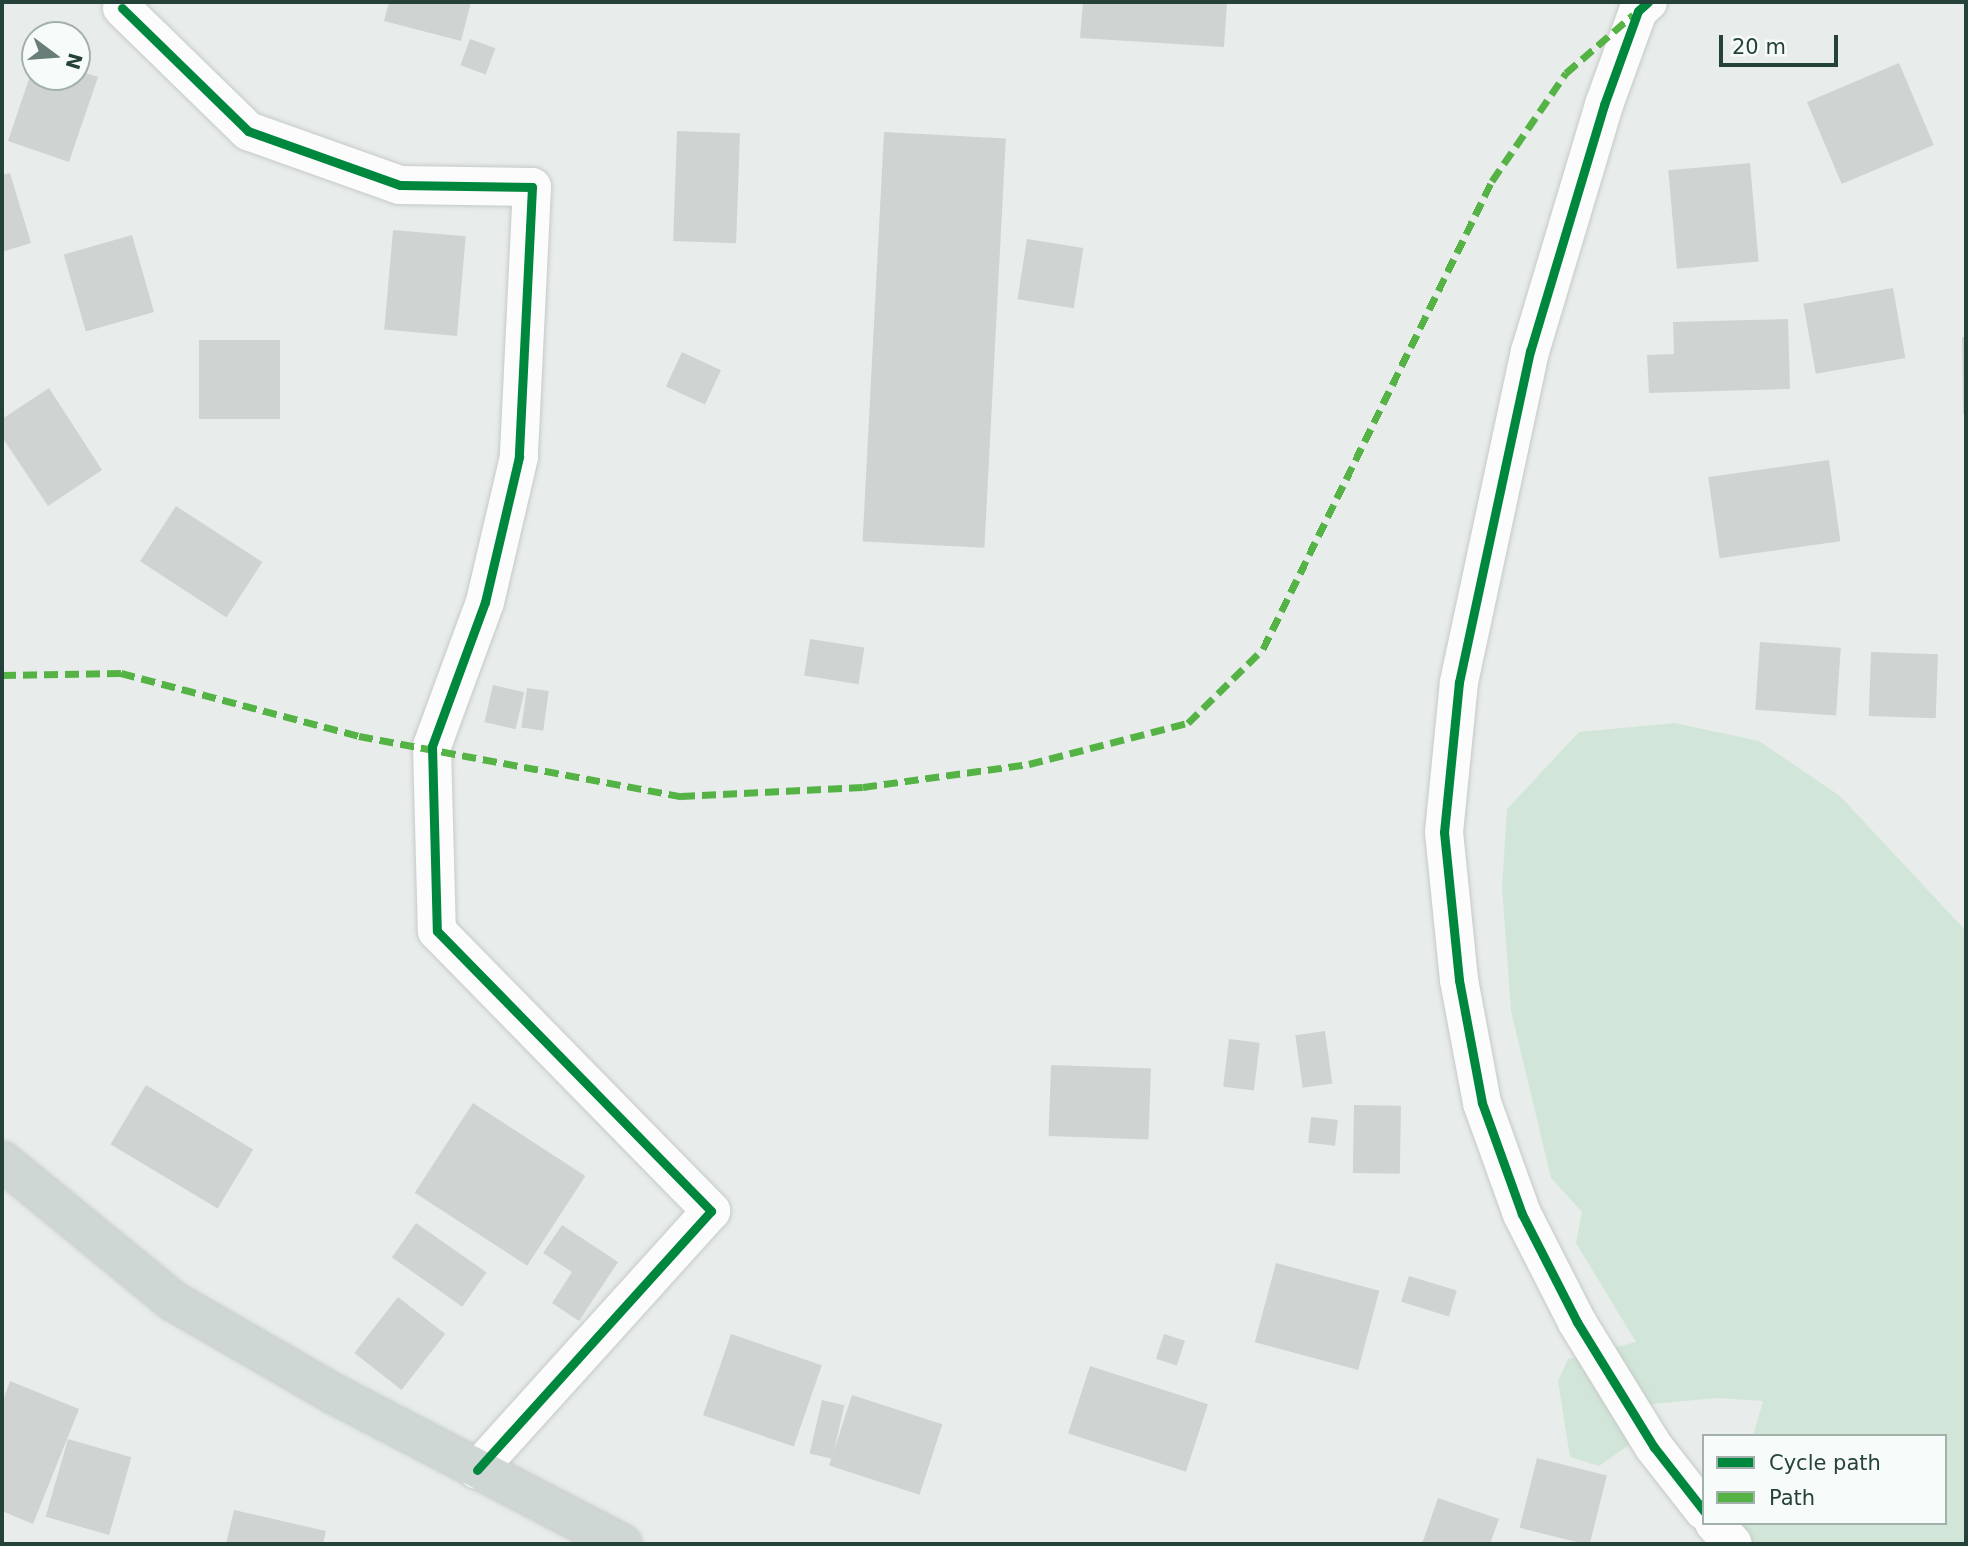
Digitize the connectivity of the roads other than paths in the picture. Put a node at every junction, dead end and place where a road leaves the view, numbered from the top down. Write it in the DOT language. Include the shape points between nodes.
graph roads {
  1 [pos="1648,2"];
  2 [pos="122,8"];
  3 [pos="2,1161"];
  4 [pos="477,1471"];
  5 [pos="1702,1508"];
  6 [pos="1716,1525"];
  7 [pos="622,1544"];
  8 [pos="1733,1544"];
  1 -- 5 [label="street" via="1638,11 1604,105 1530,351 1459,682 1444,832 1459,980 1482,1103 1522,1214 1577,1322 1654,1447"];
  2 -- 4 [label="street" via="248,131 400,185 532,187 519,457 485,602 432,746 437,930 711,1211"];
  3 -- 4 [label="main road" via="173,1301"];
  4 -- 7 [label="main road"];
  6 -- 8 [label="street"];
}
